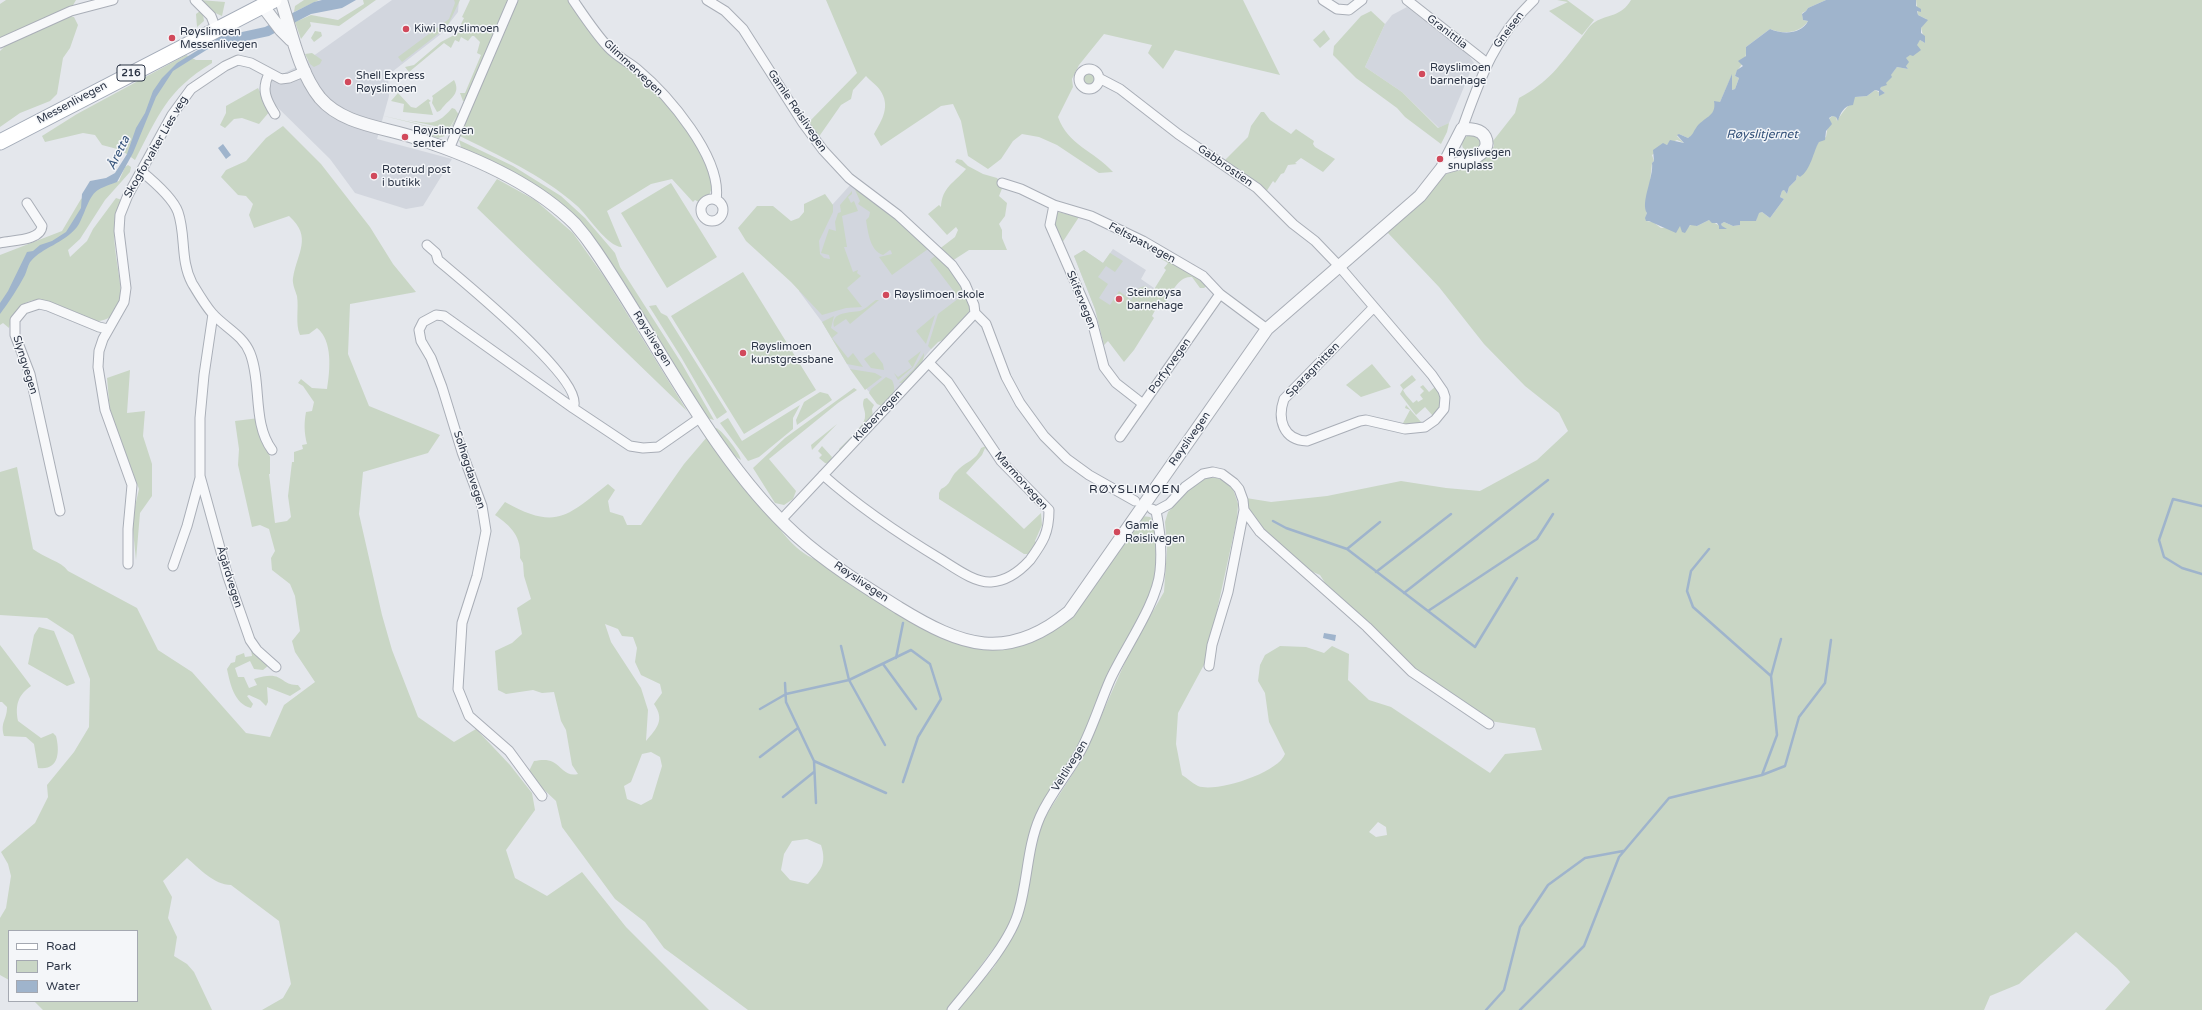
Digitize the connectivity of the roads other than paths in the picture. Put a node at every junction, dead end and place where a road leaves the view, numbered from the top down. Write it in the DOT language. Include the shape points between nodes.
graph roads {
  1 [pos="113,0"];
  2 [pos="195,0"];
  3 [pos="281,0"];
  4 [pos="513,0"];
  5 [pos="573,0"];
  6 [pos="707,0"];
  7 [pos="1324,0"];
  8 [pos="1362,0"];
  9 [pos="1407,0"];
  10 [pos="1534,0"];
  11 [pos="268,3"];
  12 [pos="216,29"];
  13 [pos="291,40"];
  14 [pos="0,43"];
  15 [pos="1487,63"];
  16 [pos="306,71"];
  17 [pos="269,74"];
  18 [pos="1099,78"];
  19 [pos="275,114"];
  20 [pos="1462,129"];
  21 [pos="0,142"];
  22 [pos="449,149"];
  23 [pos="1442,168"];
  24 [pos="141,171"];
  25 [pos="1002,183"];
  26 [pos="716,200"];
  27 [pos="27,202"];
  28 [pos="1054,205"];
  29 [pos="0,243"];
  30 [pos="427,245"];
  31 [pos="1339,266"];
  32 [pos="1220,294"];
  33 [pos="1374,307"];
  34 [pos="975,313"];
  35 [pos="213,314"];
  36 [pos="108,329"];
  37 [pos="1267,329"];
  38 [pos="929,363"];
  39 [pos="1143,404"];
  40 [pos="573,408"];
  41 [pos="701,417"];
  42 [pos="1120,437"];
  43 [pos="272,450"];
  44 [pos="823,475"];
  45 [pos="200,476"];
  46 [pos="1139,504"];
  47 [pos="1244,510"];
  48 [pos="60,511"];
  49 [pos="1156,511"];
  50 [pos="781,520"];
  51 [pos="128,564"];
  52 [pos="173,566"];
  53 [pos="1209,666"];
  54 [pos="276,667"];
  55 [pos="1489,724"];
  56 [pos="542,796"];
  57 [pos="952,1010"];
  1 -- 14 [label="street" via="71,11"];
  2 -- 12 [label="street" via="211,16"];
  3 -- 13 [label="street, Røyslivegen"];
  4 -- 22 [label="street"];
  5 -- 26 [label="street, Glimmervegen" via="608,47 650,81 686,122 707,154 718,192"];
  6 -- 34 [label="street, Gamle Røislivegen" via="736,21 823,150 849,178 898,215 952,265 965,284"];
  7 -- 8 [label="street" via="1337,9 1349,10"];
  9 -- 15 [label="street, Granittlia"];
  10 -- 15 [label="street, Gneisen" via="1506,30"];
  11 -- 12 [label="main road, Messenlivegen / 216"];
  11 -- 13 [label="street, Røyslivegen" via="281,30"];
  12 -- 21 [label="main road, Messenlivegen / 216"];
  13 -- 16 [label="street, Røyslivegen"];
  15 -- 20 [label="street, Gneisen"];
  16 -- 17 [label="street, Skogforvalter Lies veg" via="281,79"];
  16 -- 22 [label="street, Røyslivegen" via="321,99 349,119"];
  17 -- 19 [label="street" via="264,83 266,99"];
  17 -- 24 [label="street, Skogforvalter Lies veg" via="251,63 238,60 202,80 182,99"];
  18 -- 31 [label="street, Gabbrostien" via="1120,89 1178,134 1257,188"];
  20 -- 23 [label="street, Røyslivegen"];
  20 -- 23 [label="street" via="1478,130 1486,140 1486,147 1473,160"];
  22 -- 41 [label="street, Røyslivegen" via="520,184 576,225 613,276"];
  23 -- 31 [label="street, Røyslivegen" via="1420,196"];
  24 -- 35 [label="street" via="178,211 188,274"];
  24 -- 36 [label="street, Skogforvalter Lies veg" via="120,215 119,231 126,288 124,302"];
  25 -- 28 [label="street, Feltspatvegen"];
  27 -- 29 [label="street" via="42,226 41,230 38,234 25,239"];
  28 -- 32 [label="street, Feltspatvegen" via="1091,216 1143,241 1202,276"];
  28 -- 39 [label="street, Skifervegen" via="1050,225 1092,321 1104,367 1116,383"];
  30 -- 40 [label="street" via="436,253 438,260 532,344 559,372 575,397 576,404"];
  31 -- 33 [label="street, Sparagmitten"];
  31 -- 37 [label="street, Røyslivegen"];
  32 -- 37 [label="street, Feltspatvegen"];
  32 -- 39 [label="street, Porfyrvegen"];
  33 -- 33 [label="street, Sparagmitten" via="1284,399 1280,415 1282,425 1290,436 1299,441 1307,441 1366,420 1414,429 1431,424 1440,415 1445,404 1442,391 1432,375"];
  34 -- 38 [label="street, Klebervegen"];
  34 -- 46 [label="street, Gamle Røislivegen" via="986,324 1006,377 1020,403 1044,436 1078,467"];
  35 -- 43 [label="street" via="239,337 249,351 266,441"];
  35 -- 45 [label="street, Ågårdvegen" via="200,418"];
  36 -- 48 [label="street, Slyngvegen" via="39,304 24,309 15,320 15,335 30,374"];
  36 -- 51 [label="street, Skogforvalter Lies veg" via="99,351 98,367 105,410 132,485"];
  37 -- 46 [label="street, Røyslivegen"];
  38 -- 44 [label="street, Klebervegen"];
  38 -- 44 [label="street, Marmorvegen" via="948,382 1001,461 1049,510 1049,526 1045,538 1022,570 1006,579 990,582 969,575 872,516"];
  39 -- 42 [label="street, Porfyrvegen"];
  40 -- 41 [label="street, Solhøgdavegen" via="622,442 643,448 658,447"];
  40 -- 56 [label="street, Solhøgdavegen" via="444,316 436,315 424,322 420,330 421,341 431,358 442,387 482,506 486,531 477,576 462,623 458,689 469,716 509,751"];
  41 -- 50 [label="street, Røyslivegen" via="740,472"];
  44 -- 50 [label="street, Klebervegen"];
  45 -- 52 [label="street, Ågårdvegen" via="188,526"];
  45 -- 54 [label="street, Ågårdvegen" via="228,576 250,640"];
  46 -- 49 [label="street, Gamle Røislivegen"];
  46 -- 50 [label="street, Røyslivegen" via="1069,612 1040,633 997,644 975,643 956,638 922,621 864,586 826,559"];
  47 -- 49 [label="street" via="1243,500 1234,483 1222,474 1213,472 1194,479 1169,504"];
  47 -- 53 [label="street" via="1228,592 1211,650"];
  47 -- 55 [label="street" via="1260,532 1367,627 1412,672"];
  49 -- 57 [label="street, Veltlivegen" via="1161,540 1160,572 1151,602 1110,681 1081,751 1040,816 1030,844 1015,922 983,971"];
}
